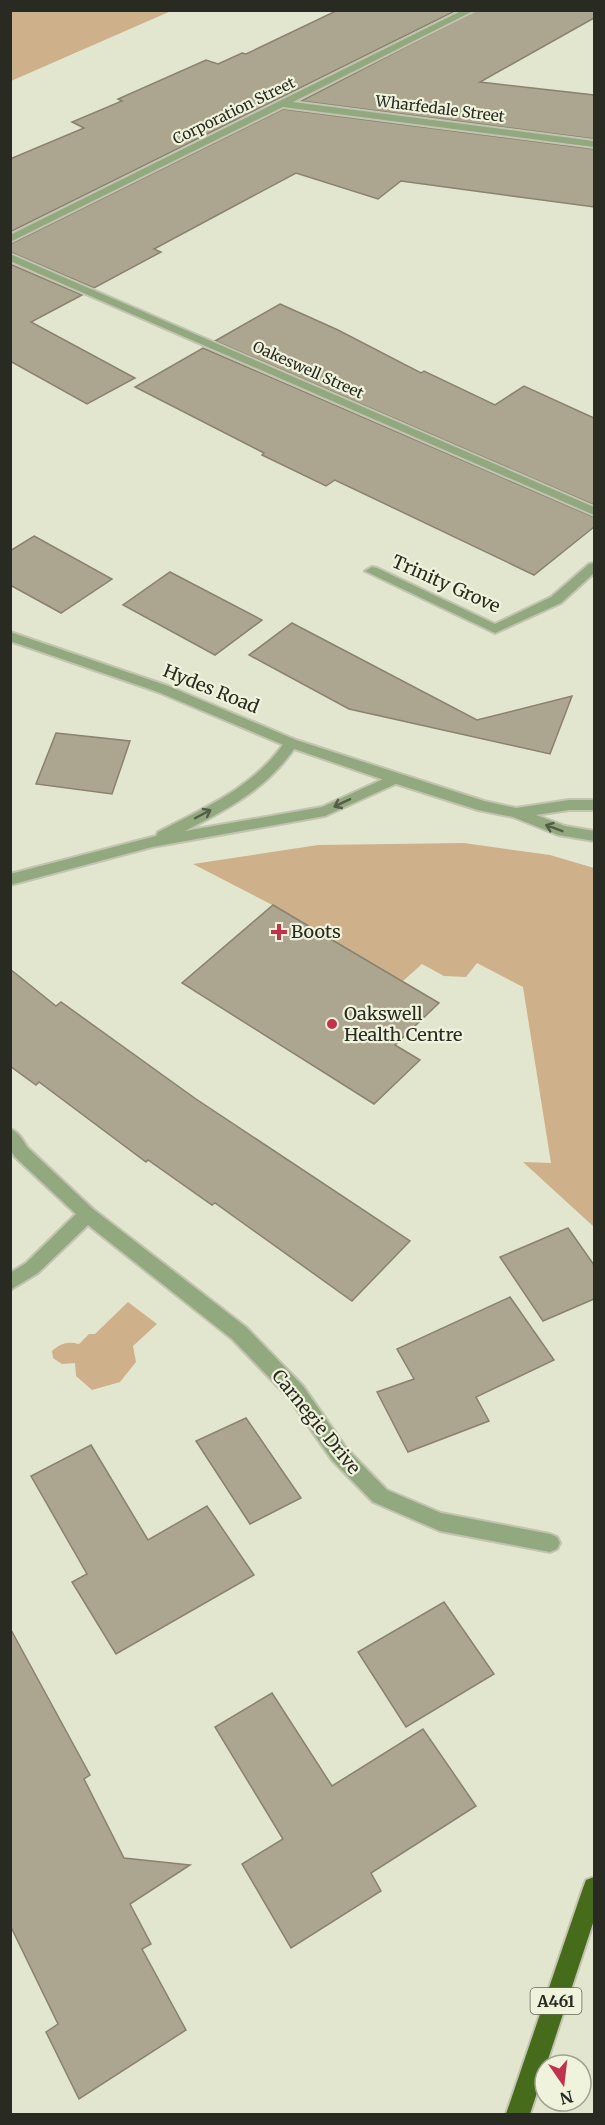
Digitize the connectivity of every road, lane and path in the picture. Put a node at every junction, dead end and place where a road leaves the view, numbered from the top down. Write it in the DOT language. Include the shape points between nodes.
graph roads {
  1 [pos="471,10"];
  2 [pos="282,104"];
  3 [pos="594,144"];
  4 [pos="10,239"];
  5 [pos="10,257"];
  6 [pos="594,511"];
  7 [pos="594,567"];
  8 [pos="372,571"];
  9 [pos="10,636"];
  10 [pos="291,742"];
  11 [pos="395,779"];
  12 [pos="594,805"];
  13 [pos="516,813"];
  14 [pos="594,836"];
  15 [pos="152,842"];
  16 [pos="10,880"];
  17 [pos="10,1136"];
  18 [pos="87,1214"];
  19 [pos="10,1283"];
  20 [pos="550,1543"];
  21 [pos="594,1890"];
  22 [pos="518,2115"];
  1 -- 2 [label="street, Corporation Street"];
  2 -- 3 [label="street, Wharfedale Street"];
  2 -- 4 [label="street, Corporation Street"];
  5 -- 6 [label="street, Oakeswell Street"];
  7 -- 8 [label="street, Trinity Grove" via="556,600 495,628"];
  9 -- 10 [label="street, Hydes Road" via="163,689"];
  10 -- 11 [label="street, Hydes Road"];
  15 -- 10 [label="street, one-way" via="249,789 282,760"];
  11 -- 13 [label="street, Hydes Road"];
  11 -- 15 [label="street, one-way" via="325,811"];
  12 -- 13 [label="street"];
  14 -- 13 [label="street, one-way" via="564,831"];
  15 -- 16 [label="street"];
  17 -- 18 [label="street, Carnegie Drive" via="21,1152"];
  18 -- 19 [label="street" via="32,1268"];
  18 -- 20 [label="street, Carnegie Drive" via="238,1332 296,1392 339,1454 380,1496 440,1522"];
  21 -- 22 [label="highway, A461"];
}
